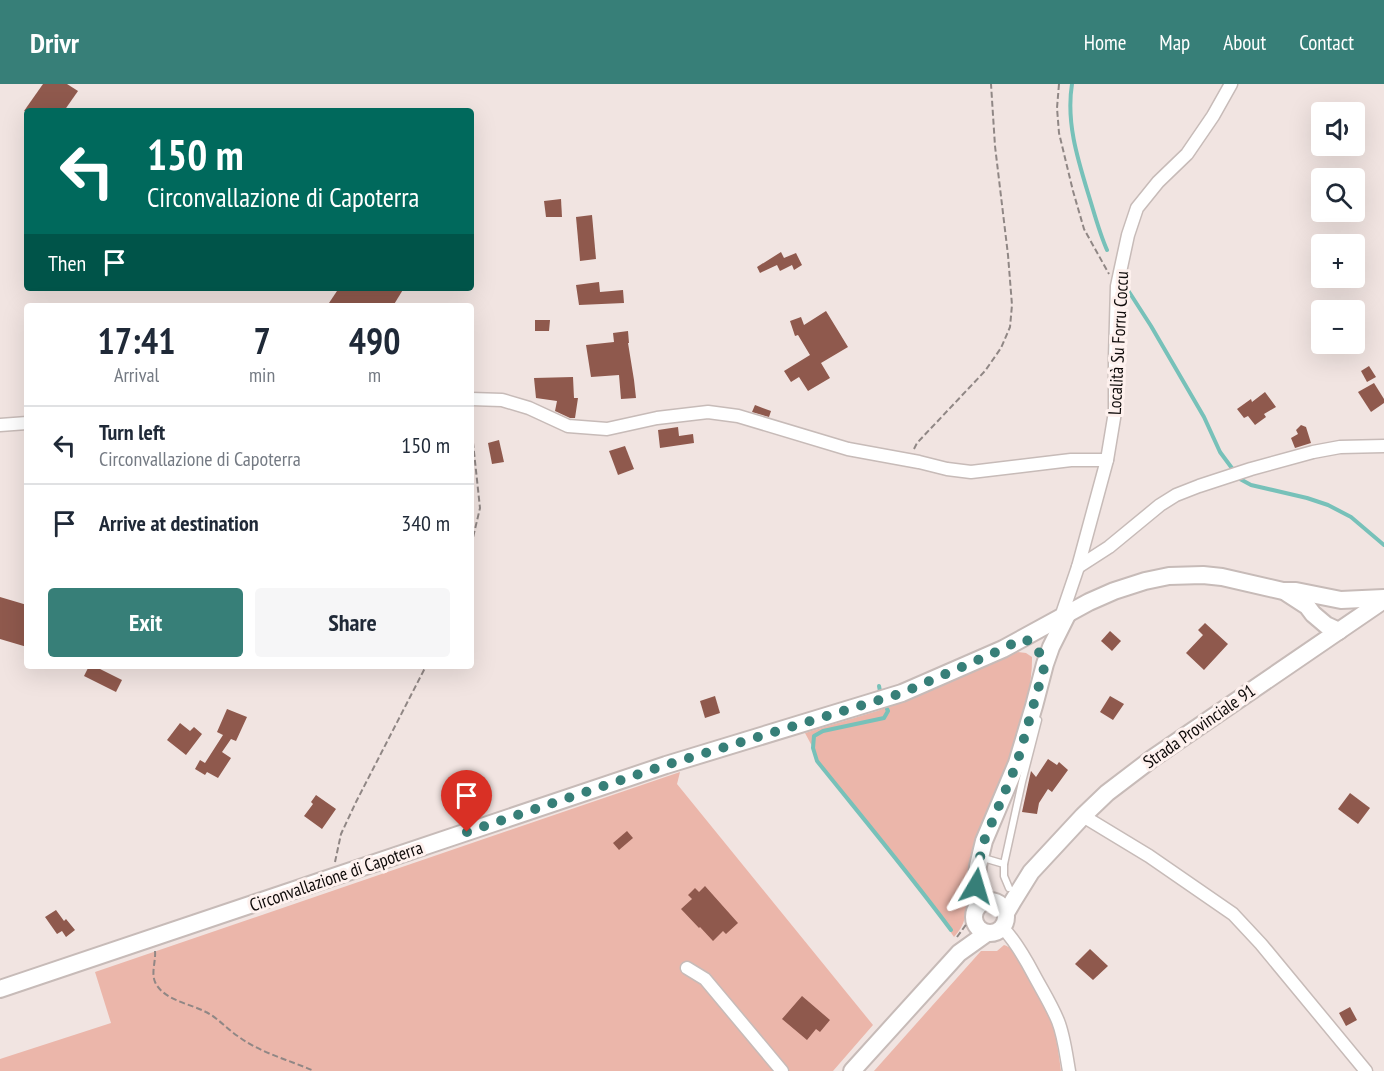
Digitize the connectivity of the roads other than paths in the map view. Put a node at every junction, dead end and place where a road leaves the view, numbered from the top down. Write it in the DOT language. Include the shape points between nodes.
graph roads {
  1 [pos="1231,84"];
  2 [pos="474,399"];
  3 [pos="24,423"];
  4 [pos="0,425"];
  5 [pos="1384,446"];
  6 [pos="1107,460"];
  7 [pos="1078,567"];
  8 [pos="1283,591"];
  9 [pos="1069,595"];
  10 [pos="1384,599"];
  11 [pos="1341,600"];
  12 [pos="1084,604"];
  13 [pos="1314,614"];
  14 [pos="1065,615"];
  15 [pos="1345,626"];
  16 [pos="1021,639"];
  17 [pos="1308,651"];
  18 [pos="1045,671"];
  19 [pos="1039,715"];
  20 [pos="1083,816"];
  21 [pos="990,823"];
  22 [pos="1011,831"];
  23 [pos="980,857"];
  24 [pos="1004,864"];
  25 [pos="1031,872"];
  26 [pos="1009,888"];
  27 [pos="985,912"];
  28 [pos="687,968"];
  29 [pos="0,989"];
  30 [pos="782,1071"];
  31 [pos="852,1071"];
  32 [pos="1068,1071"];
  33 [pos="1366,1071"];
  1 -- 6 [label="street, Località Su Forru Coccu" via="1187,154 1137,208 1128,235 1117,286 1115,412"];
  2 -- 6 [label="street" via="502,400 530,408 568,426 606,429 708,412 738,416 848,449 971,472 1071,460"];
  3 -- 4 [label="street"];
  5 -- 7 [label="street" via="1313,452 1176,495"];
  6 -- 7 [label="street, Località Su Forru Coccu"];
  7 -- 9 [label="street, Località Su Forru Coccu"];
  8 -- 11 [label="street"];
  8 -- 12 [label="street, Circonvallazione di Capoterra" via="1222,577 1169,576"];
  8 -- 13 [label="street"];
  9 -- 12 [label="street" via="1073,601"];
  9 -- 14 [label="street, Località Su Forru Coccu"];
  10 -- 11 [label="street"];
  10 -- 15 [label="street, Strada Provinciale 91"];
  11 -- 15 [label="street"];
  12 -- 14 [label="street, Circonvallazione di Capoterra"];
  13 -- 15 [label="street" via="1326,624"];
  13 -- 17 [label="street"];
  14 -- 16 [label="street, Circonvallazione di Capoterra"];
  14 -- 18 [label="street"];
  15 -- 17 [label="street, Strada Provinciale 91"];
  16 -- 18 [label="street" via="1036,645"];
  16 -- 29 [label="street, Circonvallazione di Capoterra" via="902,693 666,765"];
  17 -- 20 [label="street, Strada Provinciale 91" via="1153,758"];
  18 -- 21 [label="street" via="1017,763"];
  19 -- 22 [label="lane"];
  20 -- 25 [label="street, Strada Provinciale 91"];
  20 -- 33 [label="street" via="1233,914"];
  21 -- 22 [label="lane"];
  21 -- 23 [label="street"];
  22 -- 24 [label="lane"];
  23 -- 24 [label="lane"];
  23 -- 27 [label="street"];
  24 -- 26 [label="lane"];
  25 -- 26 [label="street"];
  25 -- 27 [label="street" via="1013,900"];
  26 -- 27 [label="street"];
  27 -- 31 [label="street" via="959,953"];
  27 -- 32 [label="street" via="1012,938 1052,1008 1059,1023"];
  28 -- 30 [label="street" via="705,979"];
}
